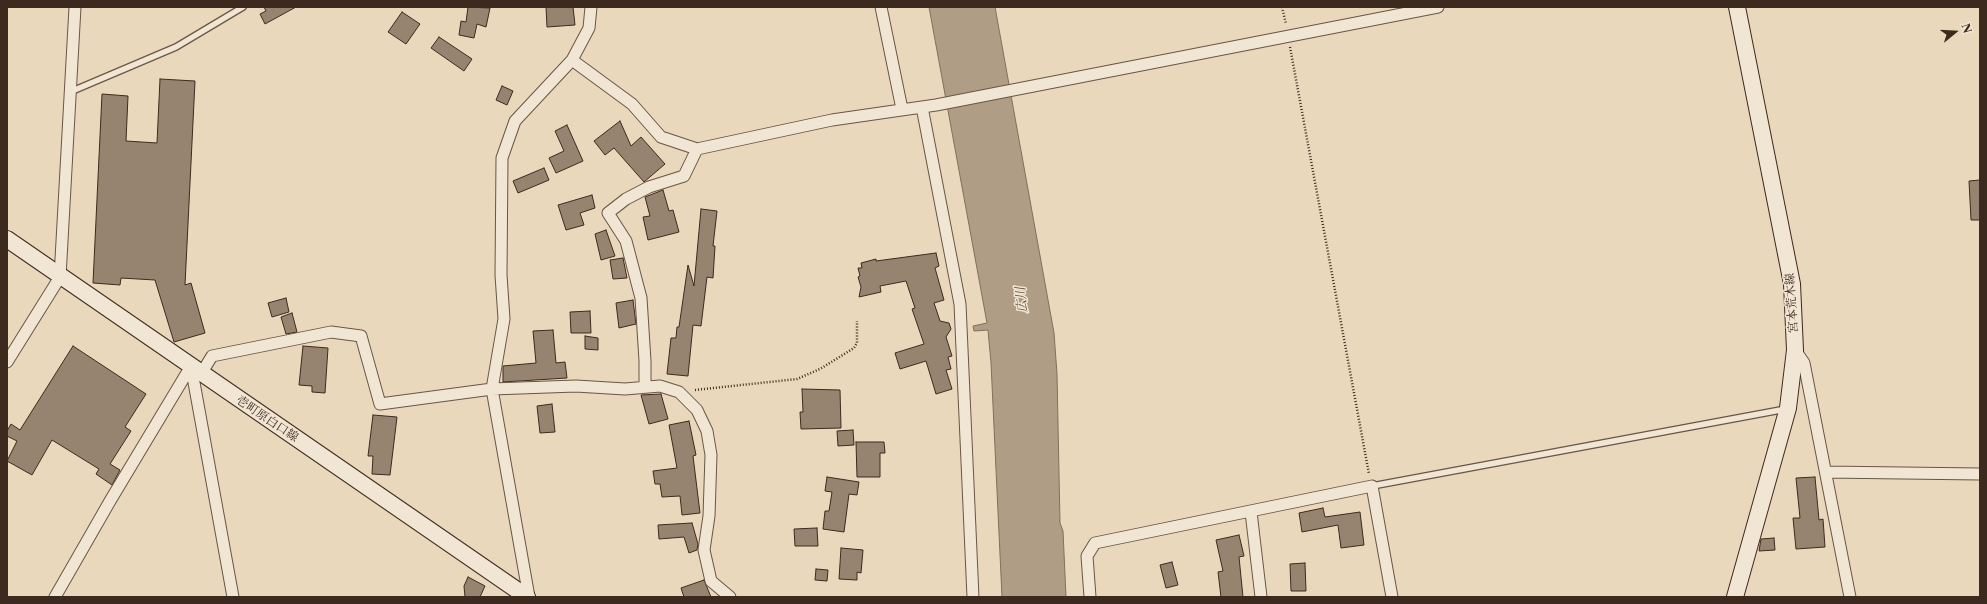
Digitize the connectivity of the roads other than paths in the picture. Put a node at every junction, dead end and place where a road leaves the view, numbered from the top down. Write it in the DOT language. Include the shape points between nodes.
graph roads {
  1 [pos="74,7"];
  2 [pos="243,7"];
  3 [pos="591,7"];
  4 [pos="881,7"];
  5 [pos="1438,7"];
  6 [pos="1737,7"];
  7 [pos="572,60"];
  8 [pos="70,92"];
  9 [pos="922,107"];
  10 [pos="902,109"];
  11 [pos="697,149"];
  12 [pos="7,239"];
  13 [pos="60,276"];
  14 [pos="1795,350"];
  15 [pos="7,362"];
  16 [pos="196,370"];
  17 [pos="644,387"];
  18 [pos="492,389"];
  19 [pos="1788,408"];
  20 [pos="1826,472"];
  21 [pos="1980,474"];
  22 [pos="1372,486"];
  23 [pos="1251,512"];
  24 [pos="55,597"];
  25 [pos="233,597"];
  26 [pos="528,597"];
  27 [pos="730,597"];
  28 [pos="973,597"];
  29 [pos="1090,597"];
  30 [pos="1261,597"];
  31 [pos="1392,597"];
  32 [pos="1735,597"];
  33 [pos="1850,597"];
  1 -- 8 [label="street"];
  2 -- 8 [label="lane" via="176,47"];
  3 -- 7 [label="street" via="589,28"];
  4 -- 10 [label="street"];
  5 -- 9 [label="street" via="1041,86"];
  6 -- 14 [label="main road, 宮本荒木線" via="1792,284"];
  7 -- 11 [label="street" via="632,104 661,137"];
  7 -- 18 [label="street" via="515,121 502,158 501,275 504,318"];
  8 -- 13 [label="street"];
  9 -- 10 [label="street"];
  9 -- 28 [label="street" via="960,304"];
  10 -- 11 [label="street" via="832,120"];
  11 -- 17 [label="street" via="684,176 649,187 626,199 608,213 626,241 641,298 646,362"];
  12 -- 13 [label="main road, 壱町原白口線"];
  13 -- 15 [label="street"];
  13 -- 16 [label="main road, 壱町原白口線"];
  14 -- 19 [label="main road, 宮本荒木線"];
  14 -- 20 [label="street" via="1804,363"];
  16 -- 18 [label="street" via="212,356 331,332 361,336 380,404"];
  16 -- 24 [label="street" via="110,501"];
  16 -- 25 [label="street"];
  16 -- 26 [label="main road, 壱町原白口線"];
  17 -- 18 [label="street"];
  17 -- 27 [label="street" via="660,386 680,392 698,410 707,431 711,455 709,516 704,550 711,581"];
  18 -- 26 [label="street"];
  19 -- 22 [label="lane"];
  19 -- 32 [label="main road, 宮本荒木線"];
  20 -- 21 [label="street"];
  20 -- 33 [label="street"];
  22 -- 23 [label="street"];
  22 -- 31 [label="street"];
  23 -- 29 [label="street" via="1095,543 1087,556"];
  23 -- 30 [label="street"];
}
